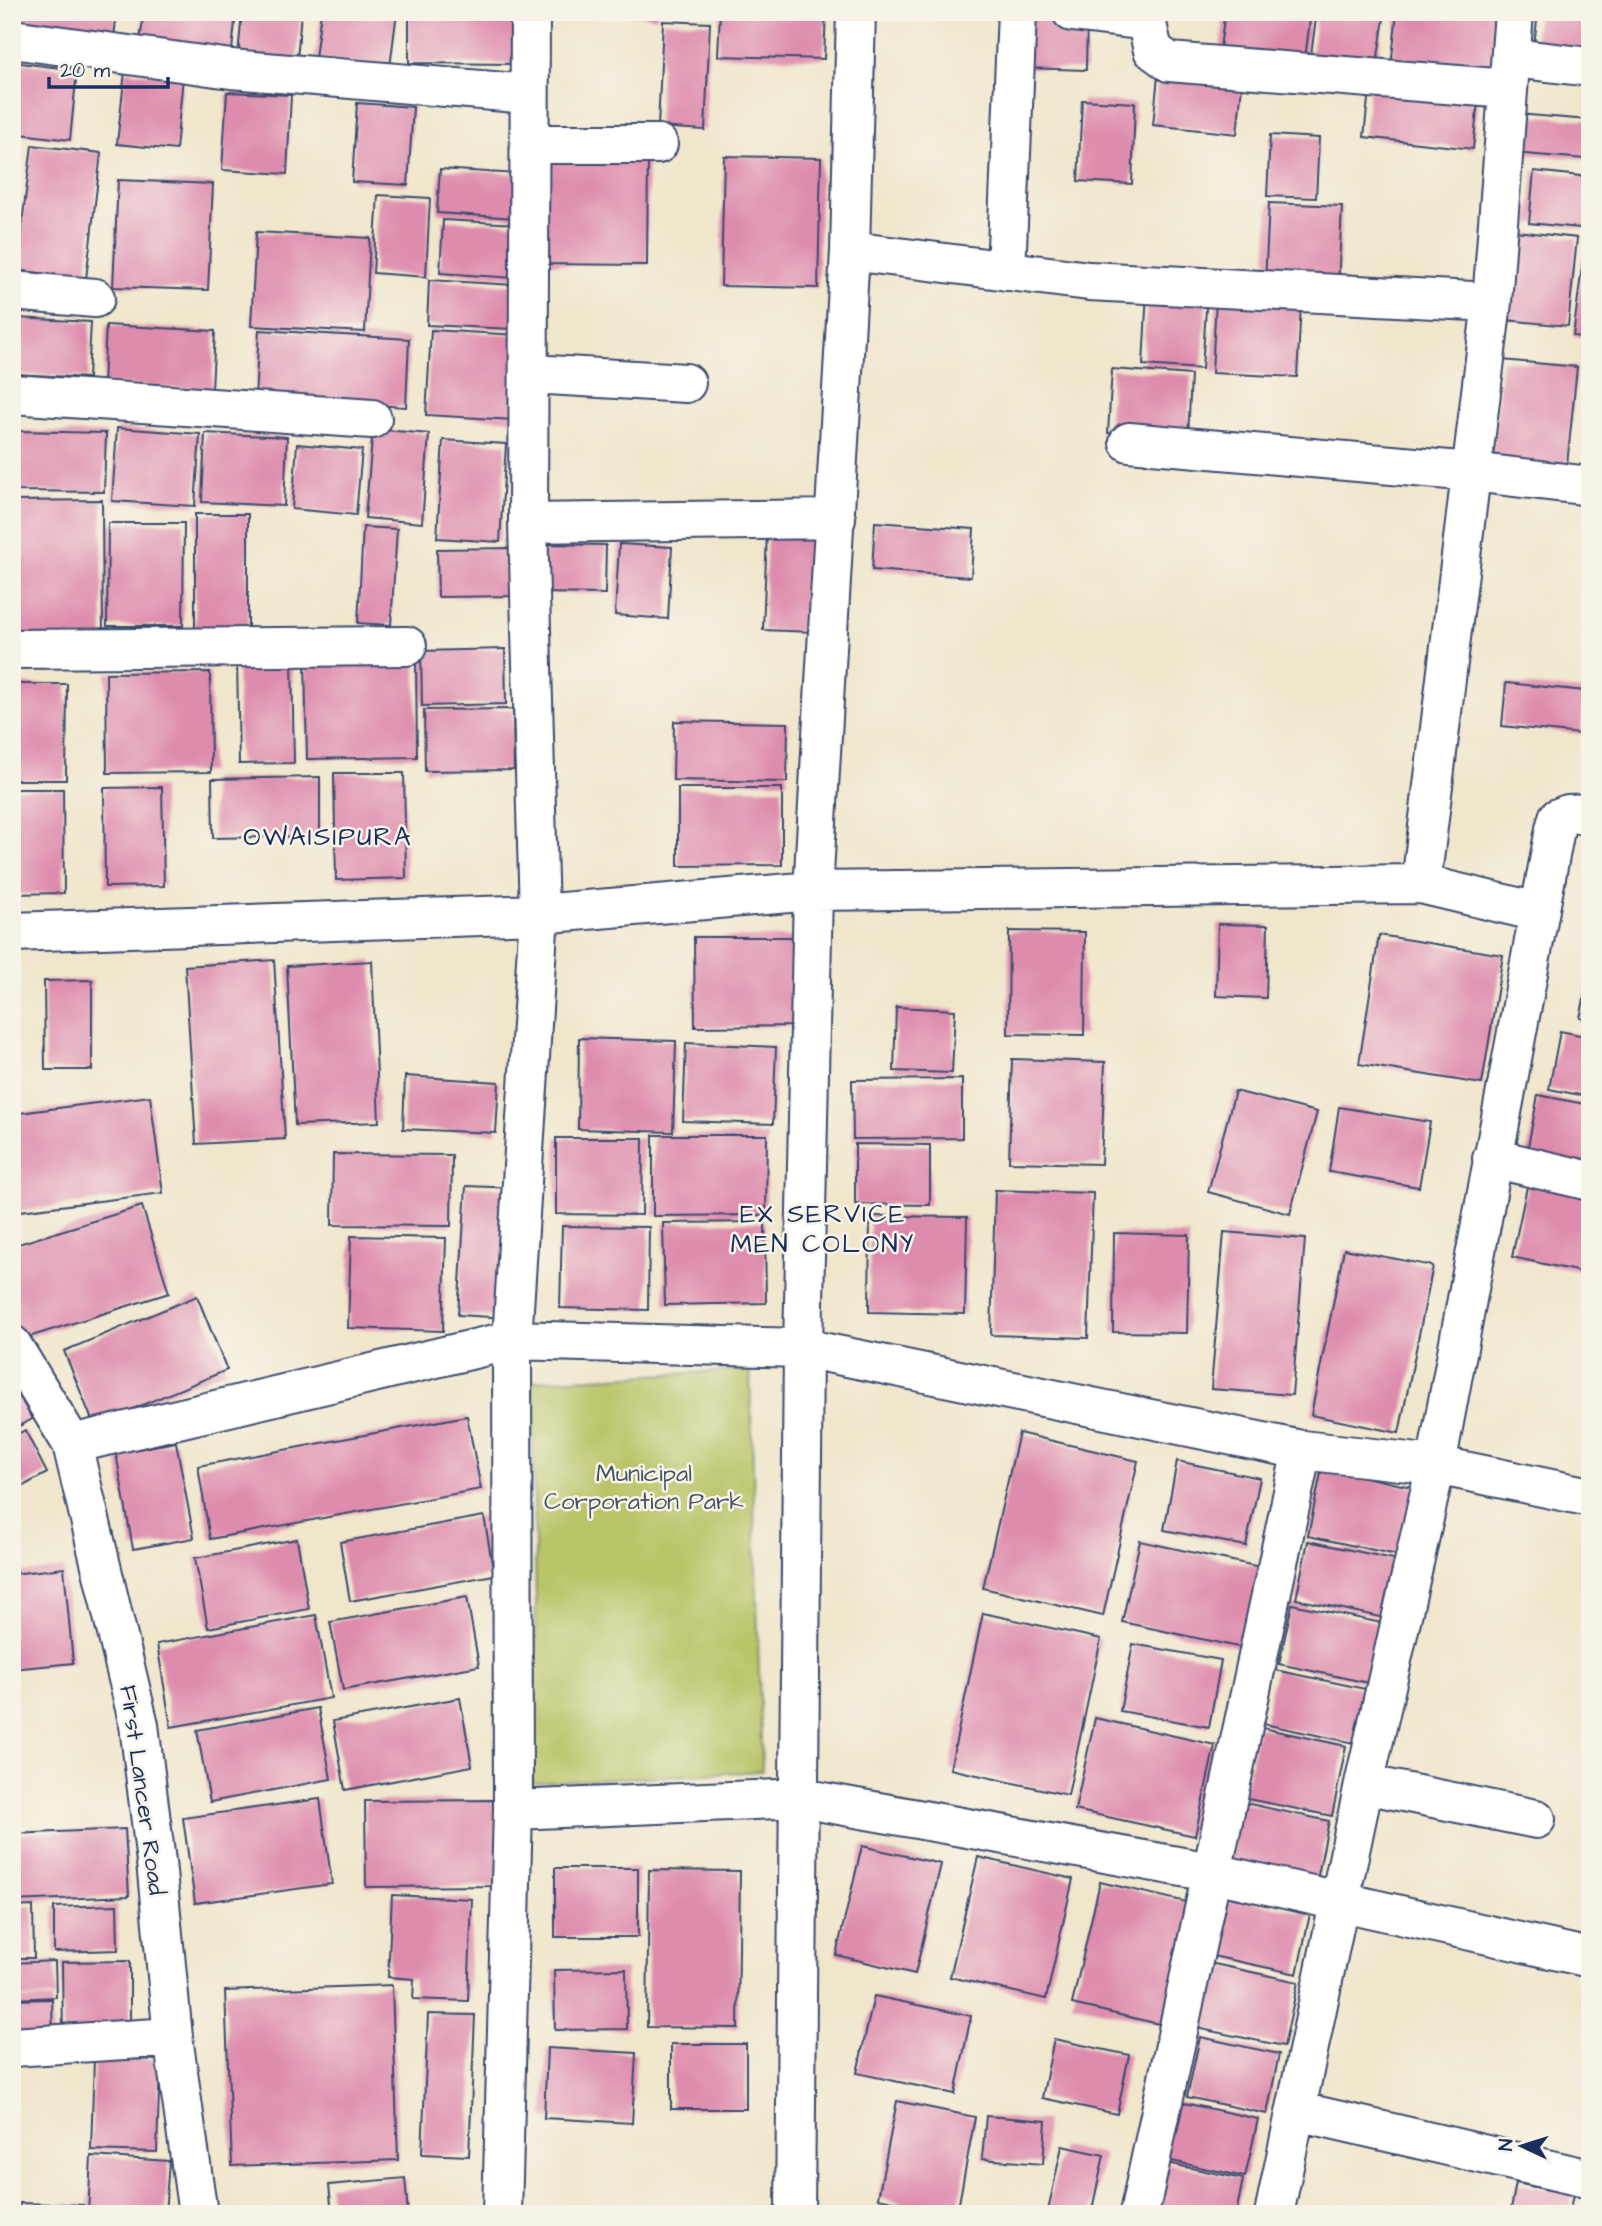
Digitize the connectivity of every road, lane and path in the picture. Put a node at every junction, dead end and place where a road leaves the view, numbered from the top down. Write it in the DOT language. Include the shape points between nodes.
graph roads {
  1 [pos="530,12"];
  2 [pos="856,12"];
  3 [pos="1017,12"];
  4 [pos="1072,12"];
  5 [pos="1514,12"];
  6 [pos="12,39"];
  7 [pos="1590,66"];
  8 [pos="1510,74"];
  9 [pos="529,94"];
  10 [pos="530,144"];
  11 [pos="658,144"];
  12 [pos="850,251"];
  13 [pos="1006,271"];
  14 [pos="12,291"];
  15 [pos="95,298"];
  16 [pos="1492,302"];
  17 [pos="531,374"];
  18 [pos="686,383"];
  19 [pos="12,394"];
  20 [pos="372,419"];
  21 [pos="1129,442"];
  22 [pos="1472,472"];
  23 [pos="1590,486"];
  24 [pos="836,519"];
  25 [pos="528,523"];
  26 [pos="407,646"];
  27 [pos="12,649"];
  28 [pos="1590,813"];
  29 [pos="1421,884"];
  30 [pos="813,891"];
  31 [pos="1538,912"];
  32 [pos="539,914"];
  33 [pos="12,932"];
  34 [pos="1492,1158"];
  35 [pos="1590,1181"];
  36 [pos="512,1340"];
  37 [pos="12,1345"];
  38 [pos="803,1348"];
  39 [pos="72,1444"];
  40 [pos="1302,1450"];
  41 [pos="1436,1465"];
  42 [pos="1590,1497"];
  43 [pos="1364,1784"];
  44 [pos="802,1798"];
  45 [pos="513,1810"];
  46 [pos="1536,1819"];
  47 [pos="1210,1872"];
  48 [pos="1340,1902"];
  49 [pos="1590,1958"];
  50 [pos="173,2037"];
  51 [pos="12,2048"];
  52 [pos="1297,2110"];
  53 [pos="1590,2179"];
  54 [pos="198,2214"];
  55 [pos="502,2214"];
  56 [pos="795,2214"];
  57 [pos="1139,2214"];
  58 [pos="1274,2214"];
  1 -- 9 [label="street"];
  2 -- 12 [label="street"];
  3 -- 13 [label="street"];
  4 -- 8 [label="street" via="1147,24 1153,50 1168,62"];
  5 -- 8 [label="street"];
  6 -- 9 [label="street" via="231,69"];
  7 -- 8 [label="street"];
  8 -- 16 [label="street"];
  9 -- 10 [label="street"];
  10 -- 11 [label="street"];
  10 -- 17 [label="street"];
  12 -- 13 [label="street"];
  12 -- 24 [label="street"];
  13 -- 16 [label="street" via="1089,281"];
  14 -- 15 [label="street"];
  16 -- 22 [label="street"];
  17 -- 18 [label="street"];
  17 -- 25 [label="street"];
  19 -- 20 [label="street"];
  21 -- 22 [label="street"];
  22 -- 23 [label="street"];
  22 -- 29 [label="street"];
  24 -- 25 [label="street"];
  24 -- 30 [label="street"];
  25 -- 32 [label="street"];
  26 -- 27 [label="street"];
  28 -- 31 [label="street" via="1558,818"];
  29 -- 30 [label="street"];
  29 -- 31 [label="street"];
  30 -- 32 [label="street"];
  30 -- 38 [label="street"];
  31 -- 34 [label="street"];
  32 -- 33 [label="street"];
  32 -- 36 [label="street"];
  34 -- 35 [label="street"];
  34 -- 41 [label="street"];
  36 -- 38 [label="street"];
  36 -- 39 [label="street"];
  36 -- 45 [label="street"];
  37 -- 39 [label="street, First Lancer Road"];
  38 -- 40 [label="street"];
  38 -- 44 [label="street"];
  39 -- 50 [label="street, First Lancer Road" via="139,1725"];
  40 -- 41 [label="street"];
  40 -- 47 [label="street"];
  41 -- 42 [label="street"];
  41 -- 43 [label="street"];
  43 -- 46 [label="street"];
  43 -- 48 [label="street"];
  44 -- 45 [label="street"];
  44 -- 47 [label="street"];
  44 -- 56 [label="street"];
  45 -- 55 [label="street"];
  47 -- 48 [label="street"];
  47 -- 57 [label="street"];
  48 -- 49 [label="street"];
  48 -- 52 [label="street"];
  50 -- 51 [label="street"];
  50 -- 54 [label="street, First Lancer Road"];
  52 -- 53 [label="street"];
  52 -- 58 [label="street"];
}
